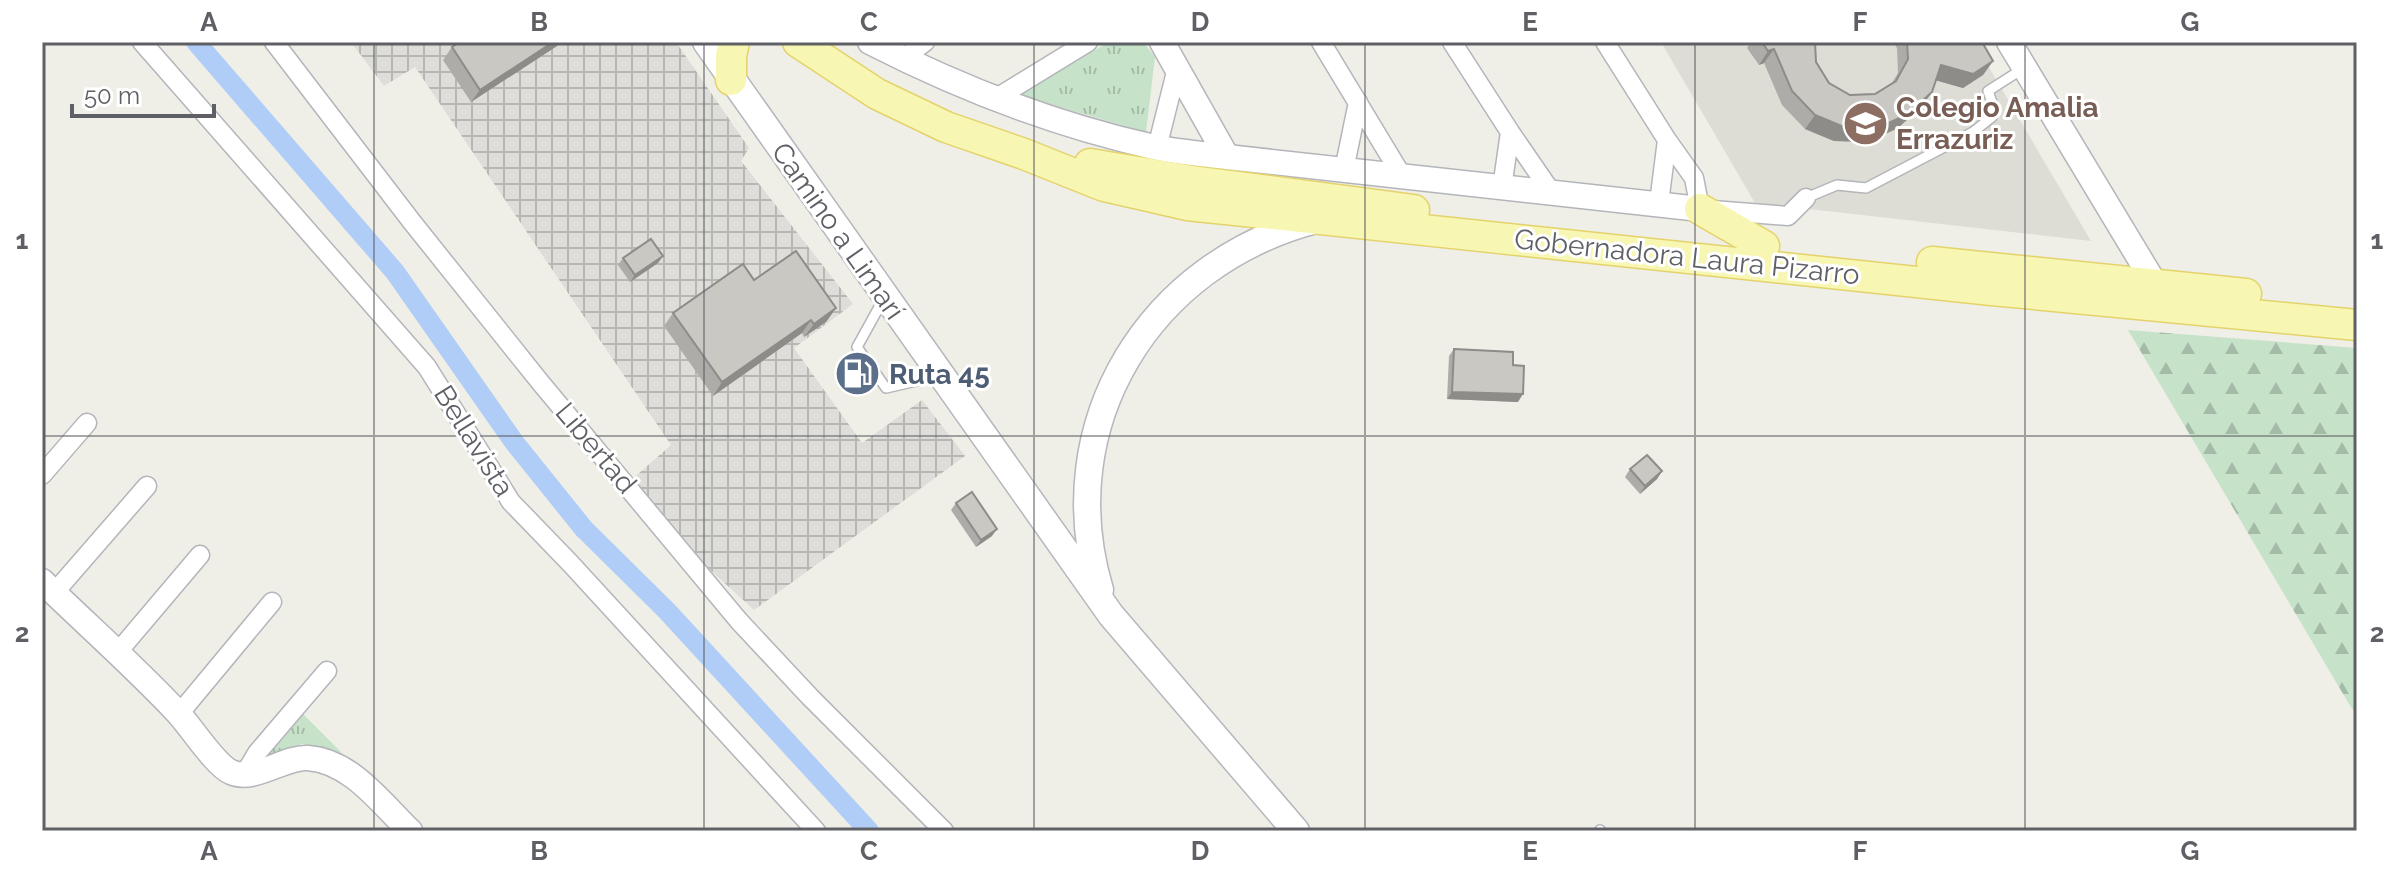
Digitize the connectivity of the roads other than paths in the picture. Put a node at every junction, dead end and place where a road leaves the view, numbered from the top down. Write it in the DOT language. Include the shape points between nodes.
graph roads {
  1 [pos="142,42"];
  2 [pos="274,42"];
  3 [pos="706,42"];
  4 [pos="734,42"];
  5 [pos="798,42"];
  6 [pos="870,42"];
  7 [pos="925,42"];
  8 [pos="1088,42"];
  9 [pos="1162,42"];
  10 [pos="1321,42"];
  11 [pos="1452,42"];
  12 [pos="1605,42"];
  13 [pos="2009,42"];
  14 [pos="903,59"];
  15 [pos="1177,68"];
  16 [pos="2025,68"];
  17 [pos="731,80"];
  18 [pos="995,99"];
  19 [pos="1358,102"];
  20 [pos="1510,132"];
  21 [pos="1667,140"];
  22 [pos="1157,148"];
  23 [pos="1024,154"];
  24 [pos="1227,157"];
  25 [pos="1344,170"];
  26 [pos="1402,176"];
  27 [pos="1502,188"];
  28 [pos="1552,193"];
  29 [pos="1806,198"];
  30 [pos="1659,203"];
  31 [pos="1700,209"];
  32 [pos="1430,212"];
  33 [pos="1318,220"];
  34 [pos="1764,246"];
  35 [pos="2157,295"];
  36 [pos="885,297"];
  37 [pos="2357,304"];
  38 [pos="2357,325"];
  39 [pos="940,376"];
  40 [pos="87,423"];
  41 [pos="45,466"];
  42 [pos="147,486"];
  43 [pos="1086,513"];
  44 [pos="1046,527"];
  45 [pos="200,555"];
  46 [pos="48,587"];
  47 [pos="272,602"];
  48 [pos="1111,615"];
  49 [pos="117,653"];
  50 [pos="327,671"];
  51 [pos="179,714"];
  52 [pos="244,775"];
  53 [pos="410,831"];
  54 [pos="816,831"];
  55 [pos="944,831"];
  56 [pos="1296,831"];
  1 -- 54 [label="street, Bellavista" via="427,367 511,502"];
  2 -- 55 [label="street, Libertad" via="422,235 739,621"];
  3 -- 17 [label="main road, Camino a Limarí"];
  4 -- 17 [label="main road"];
  5 -- 23 [label="main road, Gobernadora Laura Pizarro" via="911,111"];
  6 -- 14 [label="street, Gobernadora Laura Pizarro"];
  7 -- 14 [label="street"];
  8 -- 18 [label="street"];
  9 -- 15 [label="street"];
  10 -- 19 [label="street"];
  11 -- 20 [label="street"];
  12 -- 21 [label="street"];
  13 -- 16 [label="street"];
  14 -- 18 [label="street, Gobernadora Laura Pizarro"];
  15 -- 22 [label="street"];
  15 -- 24 [label="street"];
  16 -- 29 [label="lane" via="1988,91 1992,117 1973,132 1866,188 1837,185"];
  16 -- 35 [label="street"];
  17 -- 36 [label="main road, Camino a Limarí"];
  18 -- 22 [label="street, Gobernadora Laura Pizarro"];
  19 -- 25 [label="street"];
  19 -- 26 [label="street"];
  20 -- 27 [label="street"];
  20 -- 28 [label="street"];
  21 -- 30 [label="street"];
  21 -- 31 [label="street" via="1694,178"];
  22 -- 24 [label="street, Gobernadora Laura Pizarro"];
  23 -- 32 [label="main road, Gobernadora Laura Pizarro"];
  23 -- 33 [label="main road, Gobernadora Laura Pizarro" via="1104,186 1187,205"];
  24 -- 25 [label="street, Gobernadora Laura Pizarro"];
  25 -- 26 [label="street, Gobernadora Laura Pizarro"];
  26 -- 27 [label="street, Gobernadora Laura Pizarro"];
  27 -- 28 [label="street, Gobernadora Laura Pizarro"];
  28 -- 30 [label="street, Gobernadora Laura Pizarro"];
  29 -- 31 [label="street, Gobernadora Laura Pizarro" via="1788,216"];
  30 -- 31 [label="street, Gobernadora Laura Pizarro"];
  31 -- 34 [label="main road"];
  32 -- 33 [label="main road"];
  32 -- 34 [label="main road, Gobernadora Laura Pizarro"];
  33 -- 35 [label="main road, Gobernadora Laura Pizarro"];
  33 -- 43 [label="main road, Camino a Limarí" via="1271,234 1219,261 1154,320 1121,369 1098,425"];
  34 -- 35 [label="main road, Gobernadora Laura Pizarro"];
  35 -- 37 [label="main road, Gobernadora Laura Pizarro"];
  35 -- 38 [label="main road, Gobernadora Laura Pizarro"];
  36 -- 39 [label="main road, Camino a Limarí"];
  36 -- 39 [label="lane" via="857,347 886,388"];
  39 -- 44 [label="main road, Camino a Limarí"];
  40 -- 41 [label="street"];
  42 -- 46 [label="street"];
  43 -- 44 [label="main road"];
  43 -- 48 [label="main road, Camino a Limarí" via="1094,568"];
  44 -- 48 [label="main road, Camino a Limarí"];
  45 -- 49 [label="street"];
  46 -- 49 [label="street"];
  47 -- 51 [label="street"];
  48 -- 56 [label="main road, Camino a Limarí"];
  49 -- 51 [label="street"];
  50 -- 52 [label="street"];
  51 -- 52 [label="street" via="230,772"];
  52 -- 53 [label="street" via="306,757 343,768"];
}
